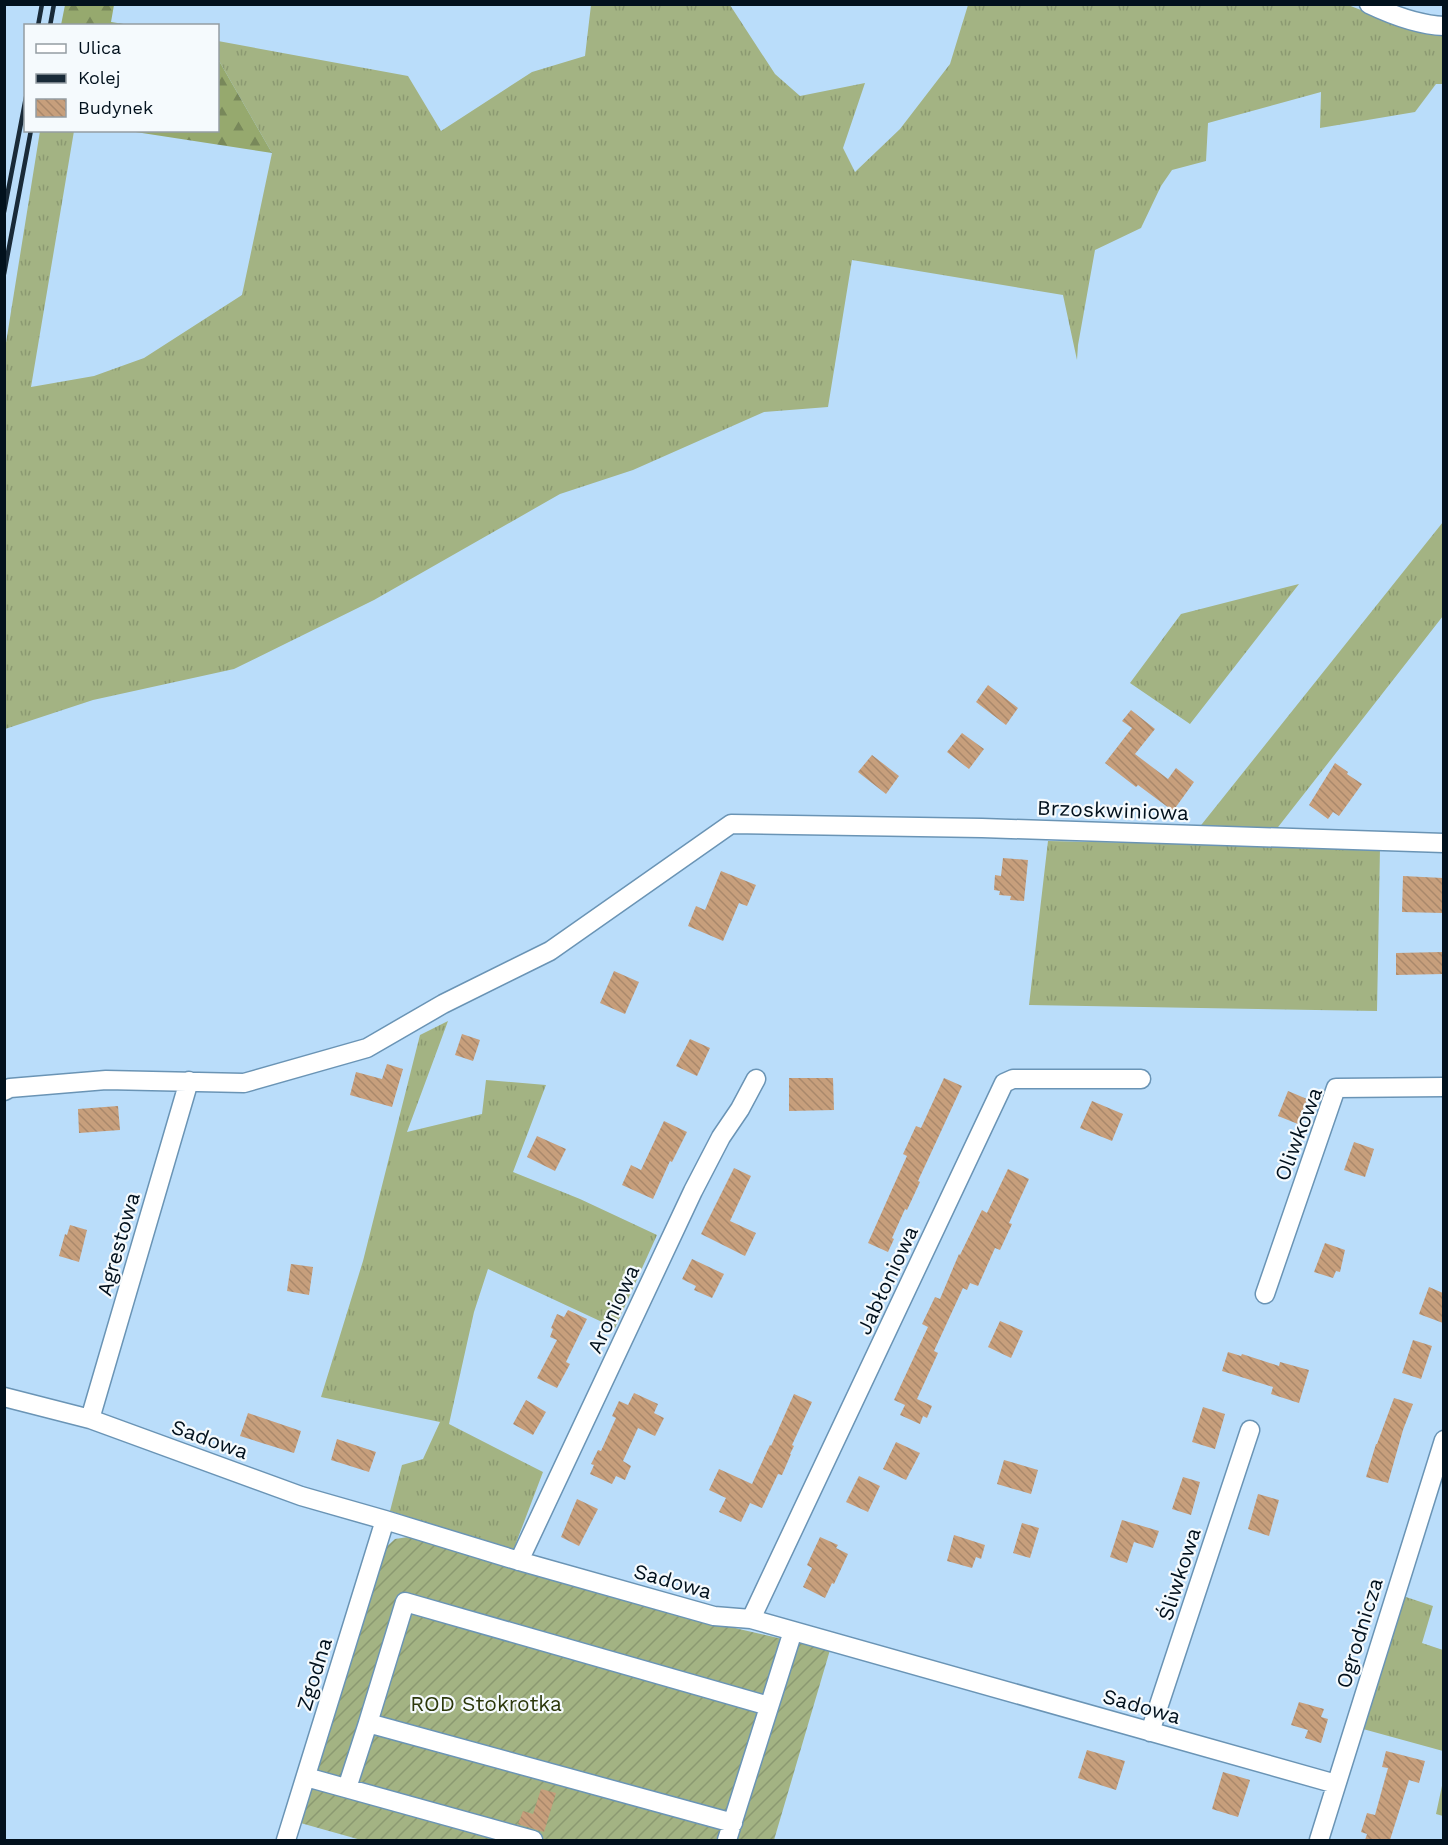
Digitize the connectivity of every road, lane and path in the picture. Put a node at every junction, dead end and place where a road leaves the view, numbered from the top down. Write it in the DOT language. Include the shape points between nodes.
graph roads {
  1 [pos="1368,4"];
  2 [pos="1443,26"];
  3 [pos="1443,843"];
  4 [pos="756,1079"];
  5 [pos="1141,1079"];
  6 [pos="189,1081"];
  7 [pos="1443,1088"];
  8 [pos="4,1091"];
  9 [pos="1265,1293"];
  10 [pos="4,1396"];
  11 [pos="90,1419"];
  12 [pos="1250,1430"];
  13 [pos="1443,1440"];
  14 [pos="385,1520"];
  15 [pos="519,1561"];
  16 [pos="751,1619"];
  17 [pos="793,1631"];
  18 [pos="770,1706"];
  19 [pos="368,1723"];
  20 [pos="1150,1732"];
  21 [pos="306,1777"];
  22 [pos="1336,1784"];
  23 [pos="347,1788"];
  24 [pos="733,1822"];
  25 [pos="286,1840"];
  26 [pos="533,1840"];
  27 [pos="727,1840"];
  28 [pos="1319,1840"];
  1 -- 2 [label="street"];
  3 -- 6 [label="street, Brzoskwiniowa" via="732,824 550,951 443,1004 367,1048 244,1083"];
  4 -- 15 [label="street, Aroniowa" via="693,1191"];
  5 -- 16 [label="street, Jabłoniowa" via="1013,1079 1004,1083"];
  6 -- 8 [label="street, Brzoskwiniowa" via="106,1080"];
  6 -- 11 [label="street, Agrestowa"];
  7 -- 9 [label="street, Oliwkowa" via="1336,1088"];
  10 -- 11 [label="street, Sadowa"];
  11 -- 14 [label="street, Sadowa" via="302,1496"];
  12 -- 20 [label="street, Śliwkowa"];
  13 -- 22 [label="street, Ogrodnicza"];
  14 -- 15 [label="street, Sadowa"];
  14 -- 21 [label="street, Zgodna"];
  15 -- 16 [label="street, Sadowa" via="714,1616"];
  16 -- 17 [label="street, Sadowa"];
  17 -- 18 [label="street"];
  17 -- 20 [label="street, Sadowa"];
  18 -- 19 [label="street" via="405,1602"];
  18 -- 24 [label="street"];
  19 -- 23 [label="street"];
  19 -- 24 [label="street"];
  20 -- 22 [label="street, Sadowa"];
  21 -- 23 [label="street"];
  21 -- 25 [label="street, Zgodna"];
  22 -- 28 [label="street, Ogrodnicza"];
  23 -- 26 [label="street"];
  24 -- 27 [label="street"];
}
